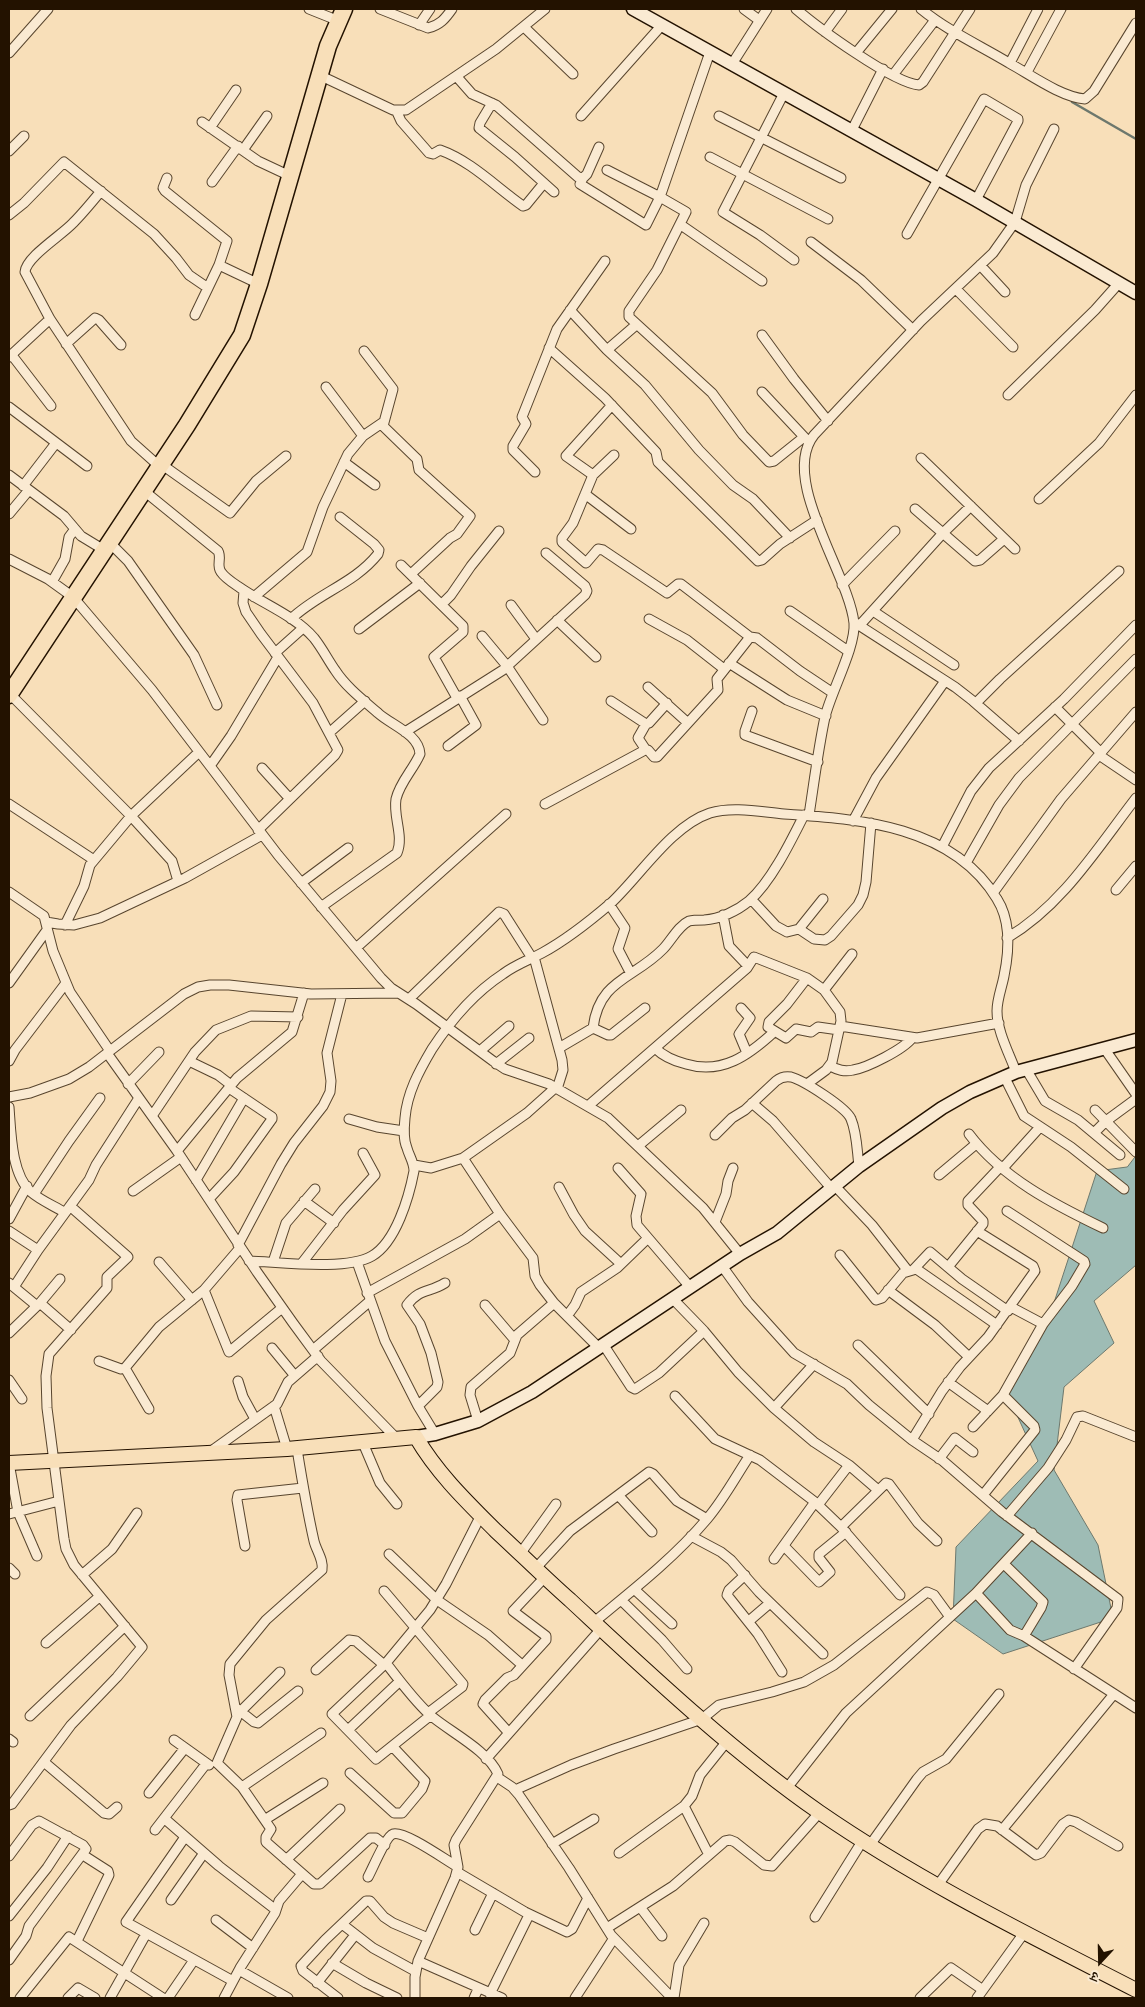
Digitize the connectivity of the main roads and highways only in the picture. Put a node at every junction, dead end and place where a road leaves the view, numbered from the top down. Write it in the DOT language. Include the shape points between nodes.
graph roads {
  1 [pos="341,15"];
  2 [pos="9,694"];
  3 [pos="9,1463"];
  4 [pos="1136,1990"];
  1 -- 2 [label="highway" via="319,75 247,323 232,355"];
  3 -- 4 [label="main road" via="292,1449 416,1436 437,1468 540,1573 698,1715 787,1788 866,1843 938,1885"];
}
